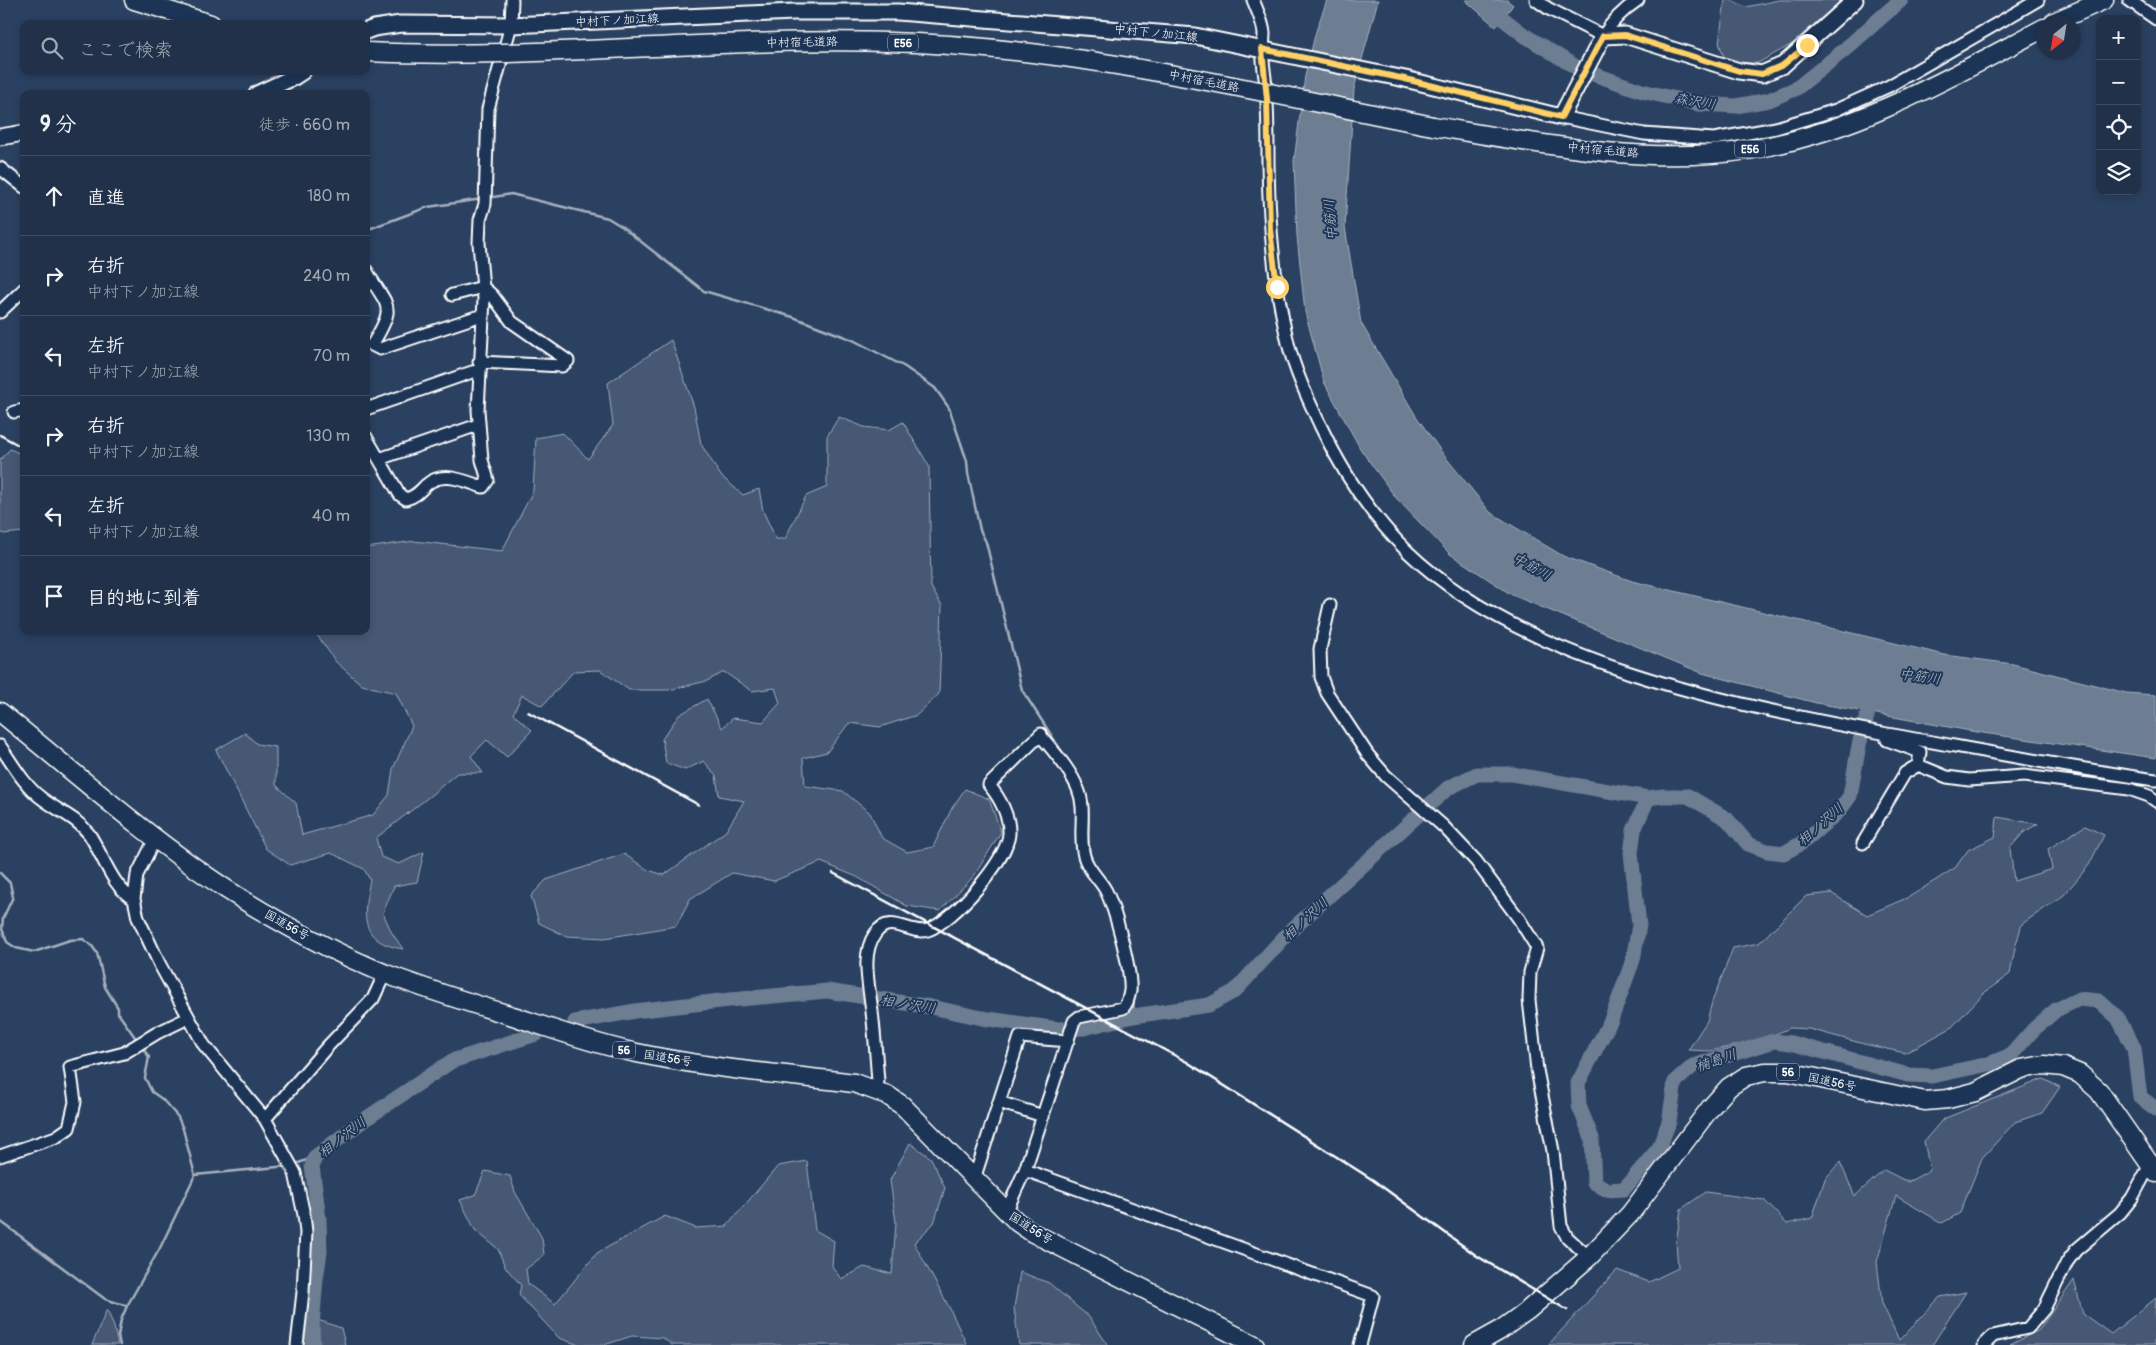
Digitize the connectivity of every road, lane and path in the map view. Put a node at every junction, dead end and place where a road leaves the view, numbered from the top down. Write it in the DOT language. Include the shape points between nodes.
graph roads {
  1 [pos="134,0"];
  2 [pos="512,0"];
  3 [pos="1253,0"];
  4 [pos="1536,0"];
  5 [pos="1638,0"];
  6 [pos="1855,0"];
  7 [pos="2038,0"];
  8 [pos="2104,0"];
  9 [pos="2129,0"];
  10 [pos="2070,15"];
  11 [pos="2156,19"];
  12 [pos="198,20"];
  13 [pos="511,25"];
  14 [pos="370,30"];
  15 [pos="2036,32"];
  16 [pos="1600,42"];
  17 [pos="1269,50"];
  18 [pos="370,52"];
  19 [pos="297,75"];
  20 [pos="266,90"];
  21 [pos="1561,117"];
  22 [pos="20,134"];
  23 [pos="0,137"];
  24 [pos="0,168"];
  25 [pos="20,184"];
  26 [pos="370,276"];
  27 [pos="483,287"];
  28 [pos="20,293"];
  29 [pos="452,295"];
  30 [pos="0,312"];
  31 [pos="482,317"];
  32 [pos="370,347"];
  33 [pos="370,349"];
  34 [pos="479,367"];
  35 [pos="370,408"];
  36 [pos="478,425"];
  37 [pos="370,444"];
  38 [pos="379,459"];
  39 [pos="1330,604"];
  40 [pos="0,712"];
  41 [pos="1882,732"];
  42 [pos="0,746"];
  43 [pos="1918,765"];
  44 [pos="2156,780"];
  45 [pos="2156,801"];
  46 [pos="156,837"];
  47 [pos="1863,843"];
  48 [pos="134,900"];
  49 [pos="385,973"];
  50 [pos="188,1018"];
  51 [pos="1069,1038"];
  52 [pos="875,1089"];
  53 [pos="999,1102"];
  54 [pos="1043,1116"];
  55 [pos="265,1119"];
  56 [pos="0,1156"];
  57 [pos="2154,1167"];
  58 [pos="1025,1170"];
  59 [pos="971,1177"];
  60 [pos="1006,1212"];
  61 [pos="1588,1257"];
  62 [pos="297,1345"];
  63 [pos="1255,1345"];
  64 [pos="1360,1345"];
  65 [pos="1474,1345"];
  66 [pos="1984,1345"];
  1 -- 12 [label="highway"];
  2 -- 13 [label="street"];
  3 -- 17 [label="street"];
  4 -- 16 [label="street"];
  5 -- 16 [label="street" via="1612,22"];
  6 -- 16 [label="main road" via="1783,65 1762,74 1739,71 1625,35"];
  7 -- 21 [label="street" via="1889,86 1836,110 1776,128 1714,139 1644,134"];
  8 -- 10 [label="highway"];
  9 -- 11 [label="street"];
  13 -- 14 [label="main road, 中村下ノ加江線" via="401,24"];
  13 -- 17 [label="main road, 中村下ノ加江線" via="794,12 898,12 1186,35"];
  13 -- 27 [label="street" via="488,109 485,204 480,220 479,243"];
  15 -- 18 [label="highway, 中村宿毛道路 / E56, bridge" via="1942,81 1831,130 1747,150 1703,154 1592,150 1433,126 1126,67 963,46 820,41 508,53"];
  16 -- 21 [label="main road"];
  17 -- 21 [label="main road, 中村下ノ加江線"];
  17 -- 41 [label="street" via="1270,229 1289,346 1329,444 1375,515 1409,552 1459,593 1502,619 1569,650 1645,677 1726,700"];
  19 -- 20 [label="main road"];
  22 -- 23 [label="main road"];
  24 -- 25 [label="street"];
  26 -- 32 [label="street" via="387,303 388,313"];
  27 -- 29 [label="street"];
  27 -- 31 [label="street"];
  27 -- 34 [label="street" via="512,322 568,361 562,366"];
  28 -- 30 [label="street"];
  31 -- 33 [label="street" via="380,349"];
  31 -- 34 [label="street"];
  34 -- 35 [label="street"];
  34 -- 36 [label="street"];
  36 -- 38 [label="street"];
  36 -- 38 [label="street" via="488,480 483,487 441,477 433,479 412,498 406,499 400,495"];
  37 -- 38 [label="street"];
  39 -- 61 [label="street" via="1320,649 1321,677 1328,693 1368,755 1476,861 1537,948 1530,972 1529,1000 1537,1070 1553,1151 1561,1226 1567,1237"];
  40 -- 46 [label="highway, 国道56号 / 56"];
  41 -- 43 [label="street" via="1885,739 1920,752"];
  41 -- 44 [label="street" via="1992,754"];
  42 -- 48 [label="street" via="40,797 88,833 120,887"];
  43 -- 45 [label="street" via="1947,777 1969,780 2024,776 2129,789"];
  43 -- 47 [label="street" via="1905,773"];
  46 -- 48 [label="street" via="137,875"];
  46 -- 49 [label="highway, 国道56号 / 56" via="224,888 279,921"];
  48 -- 50 [label="street" via="147,939"];
  49 -- 52 [label="highway, 国道56号 / 56" via="566,1034 634,1052 854,1083"];
  49 -- 55 [label="street" via="373,999"];
  50 -- 55 [label="street" via="204,1044"];
  50 -- 56 [label="street" via="124,1053 70,1067 74,1102 69,1128 49,1140"];
  51 -- 52 [label="street" via="1074,1021 1079,1017 1123,1008 1130,990 1117,925 1106,890 1084,855 1084,816 1079,790 1041,735 989,785 999,796 1009,835 985,879 957,910 927,931 888,925 876,933 868,965 878,1081"];
  51 -- 53 [label="street" via="1020,1036"];
  51 -- 54 [label="street"];
  52 -- 59 [label="highway, 国道56号 / 56" via="903,1106"];
  53 -- 54 [label="street"];
  53 -- 59 [label="street" via="976,1173"];
  54 -- 58 [label="street"];
  55 -- 62 [label="street" via="292,1168 304,1215 303,1292"];
  57 -- 61 [label="highway, 国道56号 / 56" via="2099,1091 2080,1074 2063,1067 2044,1065 2021,1069 1975,1092 1925,1101 1788,1072 1765,1072 1746,1076 1723,1094 1630,1214"];
  57 -- 66 [label="street" via="2120,1213 2076,1250 2044,1309 2028,1328 1993,1336"];
  58 -- 60 [label="street"];
  58 -- 64 [label="street" via="1373,1296"];
  59 -- 60 [label="highway, 国道56号 / 56"];
  60 -- 63 [label="highway, 国道56号 / 56" via="1033,1233"];
  61 -- 65 [label="highway, 国道56号 / 56" via="1528,1310"];
}
